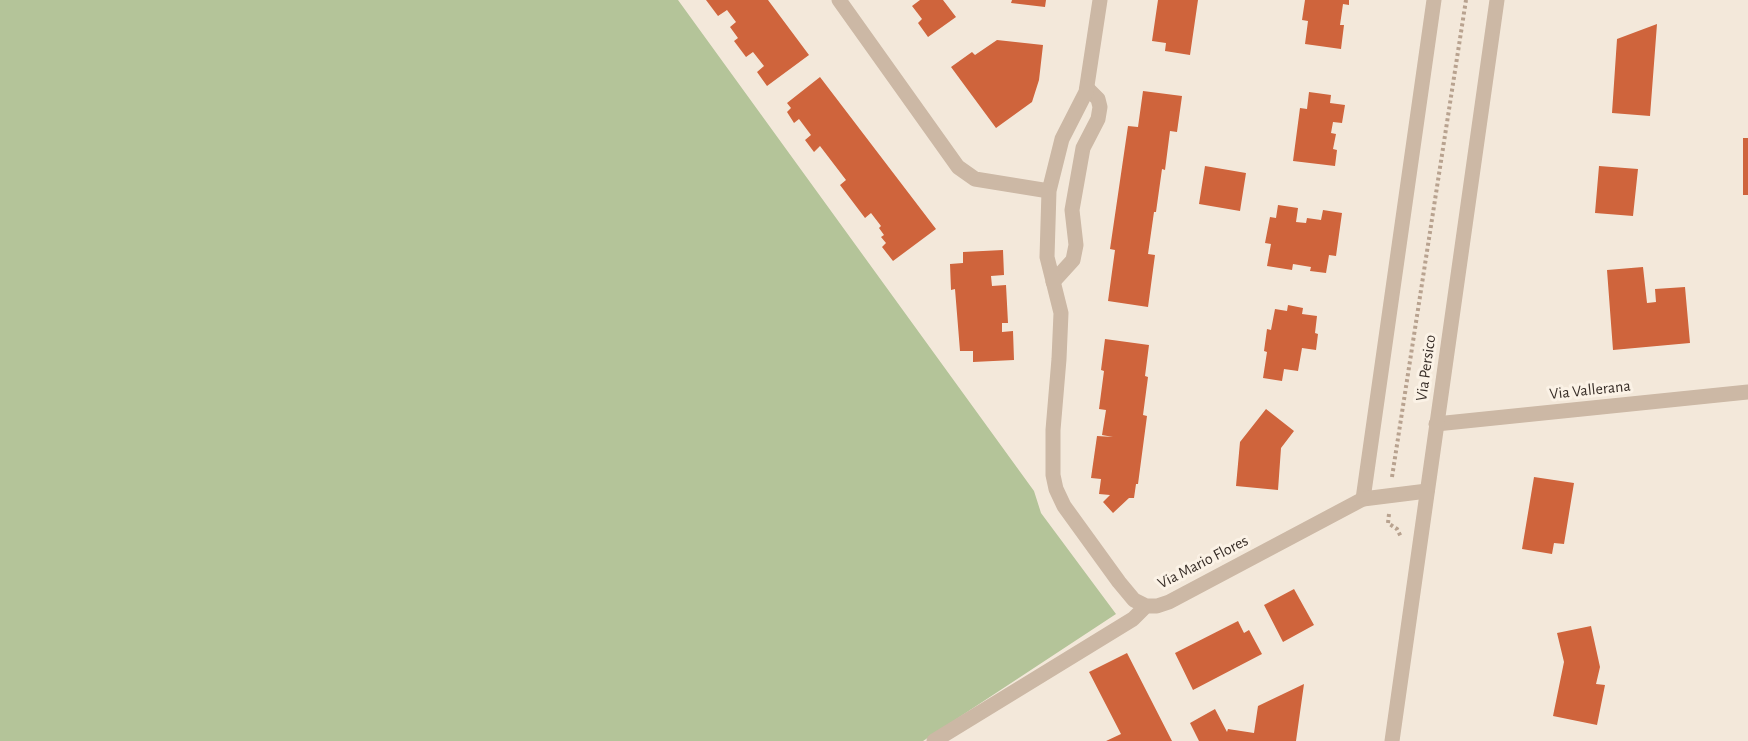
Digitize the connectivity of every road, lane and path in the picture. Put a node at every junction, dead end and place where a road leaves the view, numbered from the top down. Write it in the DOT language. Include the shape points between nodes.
graph roads {
  1 [pos="839,0"];
  2 [pos="1100,0"];
  3 [pos="1434,0"];
  4 [pos="1466,0"];
  5 [pos="1497,0"];
  6 [pos="1087,88"];
  7 [pos="1050,191"];
  8 [pos="1053,282"];
  9 [pos="1748,392"];
  10 [pos="1436,424"];
  11 [pos="1427,491"];
  12 [pos="1389,496"];
  13 [pos="1363,499"];
  14 [pos="1402,542"];
  15 [pos="1146,606"];
  16 [pos="934,741"];
  17 [pos="1392,741"];
  1 -- 7 [label="street" via="958,167 975,179"];
  2 -- 6 [label="street"];
  3 -- 13 [label="street"];
  4 -- 12 [label="path"];
  5 -- 10 [label="street, Via Persico"];
  6 -- 7 [label="street" via="1062,140"];
  6 -- 8 [label="street" via="1100,107 1083,148 1072,210 1076,245 1073,260"];
  7 -- 8 [label="street" via="1047,257"];
  8 -- 15 [label="street" via="1061,313 1053,430 1056,489 1119,582 1134,600"];
  9 -- 10 [label="street, Via Vallerana"];
  10 -- 11 [label="street, Via Persico"];
  11 -- 12 [label="street, Via Mario Flores"];
  11 -- 17 [label="street, Via Persico"];
  12 -- 13 [label="street, Via Mario Flores"];
  12 -- 14 [label="path" via="1388,523"];
  13 -- 15 [label="street, Via Mario Flores" via="1169,602"];
  15 -- 16 [label="street, Via Mario Flores" via="1133,619"];
}
